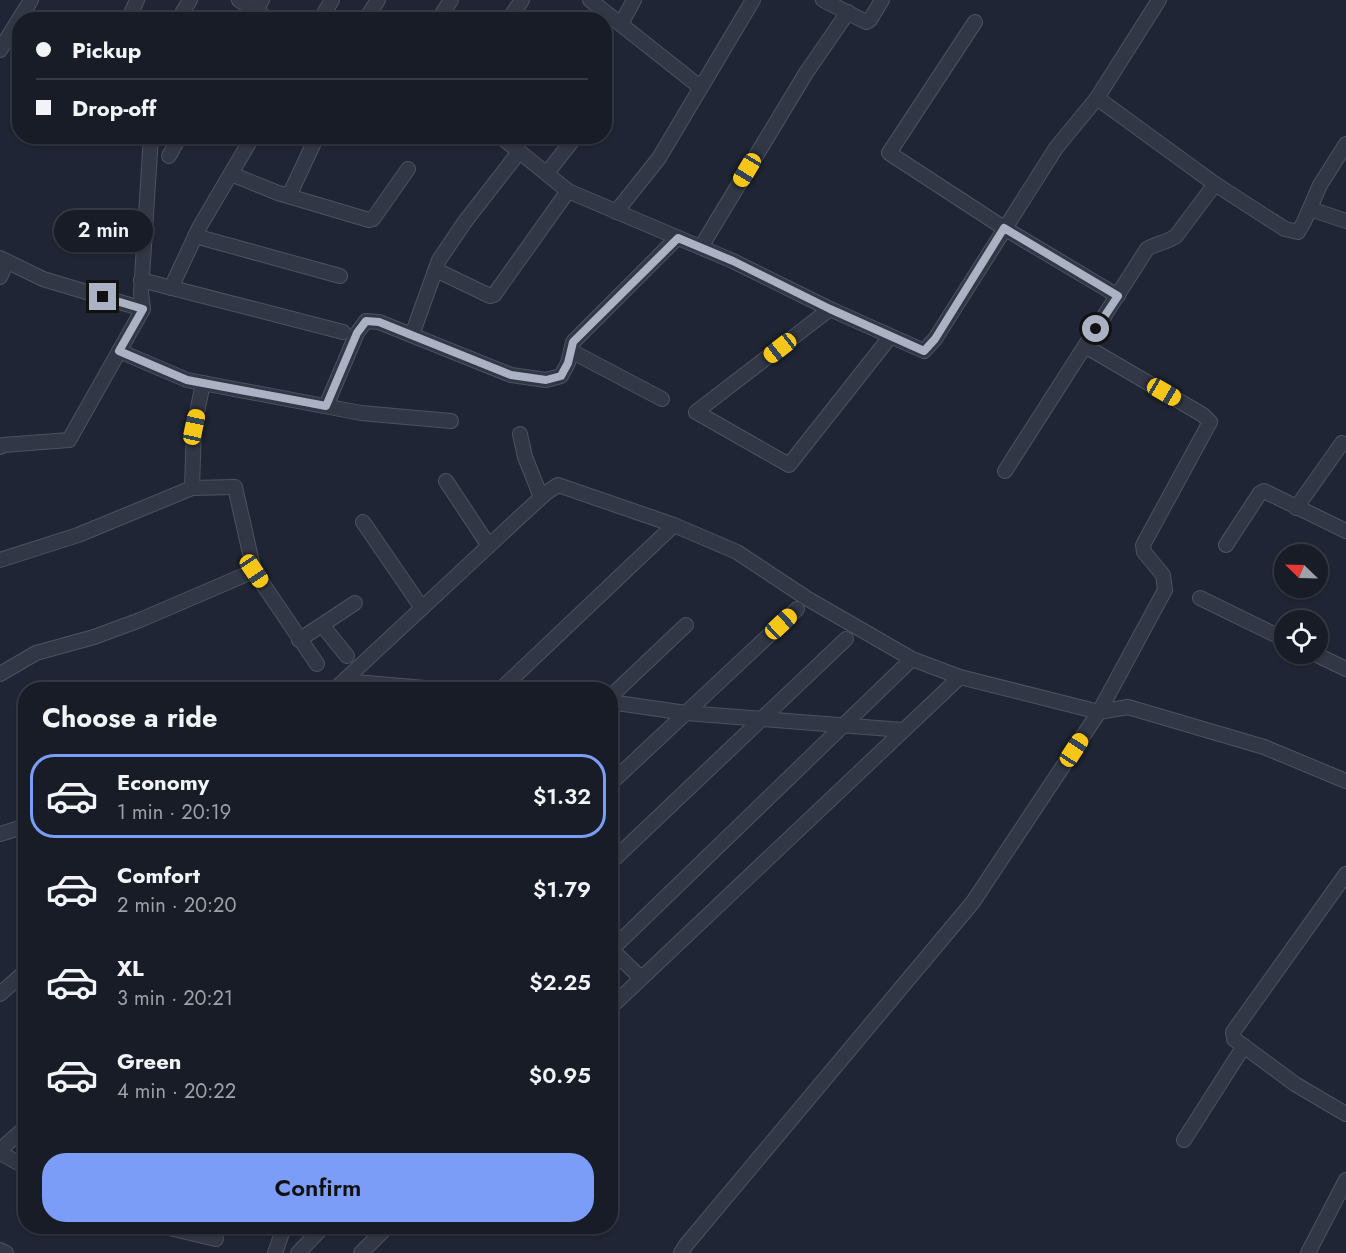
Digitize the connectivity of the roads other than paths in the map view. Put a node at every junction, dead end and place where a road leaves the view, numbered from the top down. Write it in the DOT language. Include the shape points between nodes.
graph roads {
  1 [pos="239,0"];
  2 [pos="590,0"];
  3 [pos="634,0"];
  4 [pos="753,0"];
  5 [pos="823,0"];
  6 [pos="882,0"];
  7 [pos="1159,0"];
  8 [pos="255,10"];
  9 [pos="606,12"];
  10 [pos="848,12"];
  11 [pos="612,17"];
  12 [pos="975,22"];
  13 [pos="621,24"];
  14 [pos="12,31"];
  15 [pos="0,50"];
  16 [pos="700,87"];
  17 [pos="1097,98"];
  18 [pos="150,144"];
  19 [pos="176,144"];
  20 [pos="248,144"];
  21 [pos="313,144"];
  22 [pos="510,144"];
  23 [pos="570,144"];
  24 [pos="1346,144"];
  25 [pos="519,152"];
  26 [pos="169,156"];
  27 [pos="408,169"];
  28 [pos="231,174"];
  29 [pos="547,174"];
  30 [pos="1215,184"];
  31 [pos="568,190"];
  32 [pos="289,196"];
  33 [pos="1310,209"];
  34 [pos="616,212"];
  35 [pos="1346,221"];
  36 [pos="1004,228"];
  37 [pos="195,236"];
  38 [pos="678,238"];
  39 [pos="701,247"];
  40 [pos="4,260"];
  41 [pos="436,270"];
  42 [pos="340,276"];
  43 [pos="0,277"];
  44 [pos="141,279"];
  45 [pos="171,288"];
  46 [pos="1118,296"];
  47 [pos="143,309"];
  48 [pos="830,309"];
  49 [pos="343,332"];
  50 [pos="412,335"];
  51 [pos="890,336"];
  52 [pos="1085,346"];
  53 [pos="119,351"];
  54 [pos="571,351"];
  55 [pos="203,383"];
  56 [pos="662,399"];
  57 [pos="326,406"];
  58 [pos="451,421"];
  59 [pos="520,434"];
  60 [pos="1342,443"];
  61 [pos="0,447"];
  62 [pos="1005,471"];
  63 [pos="446,481"];
  64 [pos="192,488"];
  65 [pos="542,497"];
  66 [pos="1296,508"];
  67 [pos="363,522"];
  68 [pos="674,525"];
  69 [pos="1346,531"];
  70 [pos="1226,544"];
  71 [pos="489,546"];
  72 [pos="0,560"];
  73 [pos="254,571"];
  74 [pos="1200,598"];
  75 [pos="355,603"];
  76 [pos="422,608"];
  77 [pos="797,609"];
  78 [pos="322,625"];
  79 [pos="686,625"];
  80 [pos="1274,634"];
  81 [pos="299,639"];
  82 [pos="846,639"];
  83 [pos="347,656"];
  84 [pos="912,659"];
  85 [pos="1328,660"];
  86 [pos="317,664"];
  87 [pos="1346,669"];
  88 [pos="0,674"];
  89 [pos="960,676"];
  90 [pos="343,682"];
  91 [pos="508,682"];
  92 [pos="618,689"];
  93 [pos="618,703"];
  94 [pos="1099,711"];
  95 [pos="686,713"];
  96 [pos="763,720"];
  97 [pos="842,726"];
  98 [pos="903,730"];
  99 [pos="618,777"];
  100 [pos="1346,781"];
  101 [pos="18,828"];
  102 [pos="0,834"];
  103 [pos="618,856"];
  104 [pos="1346,874"];
  105 [pos="618,943"];
  106 [pos="618,957"];
  107 [pos="18,978"];
  108 [pos="641,978"];
  109 [pos="0,994"];
  110 [pos="618,1000"];
  111 [pos="1244,1046"];
  112 [pos="1346,1113"];
  113 [pos="18,1135"];
  114 [pos="1184,1140"];
  115 [pos="0,1152"];
  116 [pos="18,1162"];
  117 [pos="1346,1180"];
  118 [pos="195,1234"];
  119 [pos="282,1234"];
  120 [pos="316,1234"];
  121 [pos="380,1234"];
  122 [pos="216,1239"];
  123 [pos="0,1250"];
  124 [pos="6,1253"];
  125 [pos="275,1253"];
  126 [pos="298,1253"];
  127 [pos="361,1253"];
  128 [pos="681,1253"];
  129 [pos="1308,1253"];
  1 -- 8 [label="street"];
  2 -- 9 [label="street"];
  3 -- 13 [label="street"];
  4 -- 16 [label="street"];
  5 -- 10 [label="street"];
  6 -- 10 [label="street" via="866,22"];
  7 -- 17 [label="street"];
  10 -- 39 [label="street" via="806,73"];
  11 -- 13 [label="street"];
  12 -- 36 [label="street" via="889,153"];
  13 -- 16 [label="street"];
  14 -- 15 [label="street"];
  16 -- 34 [label="street" via="658,158"];
  17 -- 30 [label="street"];
  17 -- 36 [label="street" via="1056,148"];
  18 -- 44 [label="street"];
  19 -- 26 [label="street"];
  20 -- 28 [label="street"];
  21 -- 32 [label="street"];
  22 -- 25 [label="street"];
  23 -- 29 [label="street"];
  24 -- 33 [label="street"];
  25 -- 29 [label="street"];
  25 -- 41 [label="street" via="464,222"];
  27 -- 32 [label="street" via="369,220"];
  28 -- 32 [label="street"];
  28 -- 37 [label="street"];
  29 -- 31 [label="street"];
  30 -- 33 [label="street" via="1285,229 1298,232"];
  30 -- 46 [label="street" via="1176,236 1147,249"];
  31 -- 34 [label="street"];
  31 -- 41 [label="street" via="494,295"];
  33 -- 35 [label="street"];
  34 -- 38 [label="street"];
  36 -- 46 [label="street"];
  36 -- 51 [label="street" via="924,351"];
  37 -- 42 [label="street"];
  37 -- 45 [label="street"];
  38 -- 39 [label="street"];
  38 -- 54 [label="street" via="585,329 573,342"];
  39 -- 48 [label="street"];
  40 -- 43 [label="street"];
  40 -- 47 [label="street" via="43,279"];
  41 -- 50 [label="street"];
  44 -- 45 [label="street"];
  44 -- 47 [label="street"];
  45 -- 49 [label="street"];
  46 -- 52 [label="street"];
  47 -- 53 [label="street"];
  48 -- 51 [label="street"];
  48 -- 51 [label="street" via="696,412 789,465"];
  50 -- 54 [label="street" via="511,375 546,380 561,376"];
  50 -- 57 [label="street" via="366,321 357,333"];
  52 -- 62 [label="street"];
  52 -- 94 [label="street" via="1210,422 1143,545 1144,552 1163,575 1165,590"];
  53 -- 55 [label="street"];
  53 -- 61 [label="street" via="69,440"];
  54 -- 56 [label="street"];
  55 -- 57 [label="street"];
  55 -- 64 [label="street" via="194,427"];
  57 -- 58 [label="street"];
  59 -- 65 [label="street"];
  60 -- 66 [label="street"];
  63 -- 71 [label="street"];
  64 -- 72 [label="street" via="78,535"];
  64 -- 73 [label="street" via="235,487"];
  65 -- 68 [label="street" via="558,485"];
  65 -- 71 [label="street"];
  66 -- 69 [label="street"];
  66 -- 70 [label="street" via="1264,491 1260,493"];
  67 -- 76 [label="street"];
  68 -- 84 [label="street" via="737,552 808,599"];
  68 -- 91 [label="street"];
  71 -- 76 [label="street"];
  73 -- 81 [label="street"];
  73 -- 88 [label="street" via="94,637 36,653"];
  74 -- 80 [label="street"];
  75 -- 78 [label="street"];
  76 -- 90 [label="street"];
  77 -- 95 [label="street"];
  78 -- 81 [label="street"];
  78 -- 83 [label="street"];
  79 -- 92 [label="street"];
  81 -- 86 [label="street"];
  82 -- 96 [label="street"];
  84 -- 89 [label="street"];
  84 -- 97 [label="street"];
  85 -- 87 [label="street"];
  89 -- 94 [label="street"];
  89 -- 98 [label="street"];
  93 -- 95 [label="street"];
  94 -- 100 [label="street" via="1128,707 1264,747"];
  94 -- 128 [label="street" via="973,902"];
  95 -- 96 [label="street"];
  95 -- 99 [label="street"];
  96 -- 97 [label="street"];
  96 -- 103 [label="street"];
  97 -- 98 [label="street"];
  97 -- 105 [label="street"];
  98 -- 108 [label="street"];
  101 -- 102 [label="street"];
  104 -- 111 [label="street" via="1233,1032 1234,1039"];
  106 -- 108 [label="street"];
  107 -- 109 [label="street"];
  108 -- 110 [label="street"];
  111 -- 112 [label="street" via="1295,1084"];
  111 -- 114 [label="street"];
  113 -- 115 [label="street"];
  115 -- 116 [label="street"];
  117 -- 129 [label="street"];
  118 -- 122 [label="street"];
  119 -- 125 [label="street"];
  120 -- 126 [label="street"];
  121 -- 127 [label="street"];
  123 -- 124 [label="street"];
}
